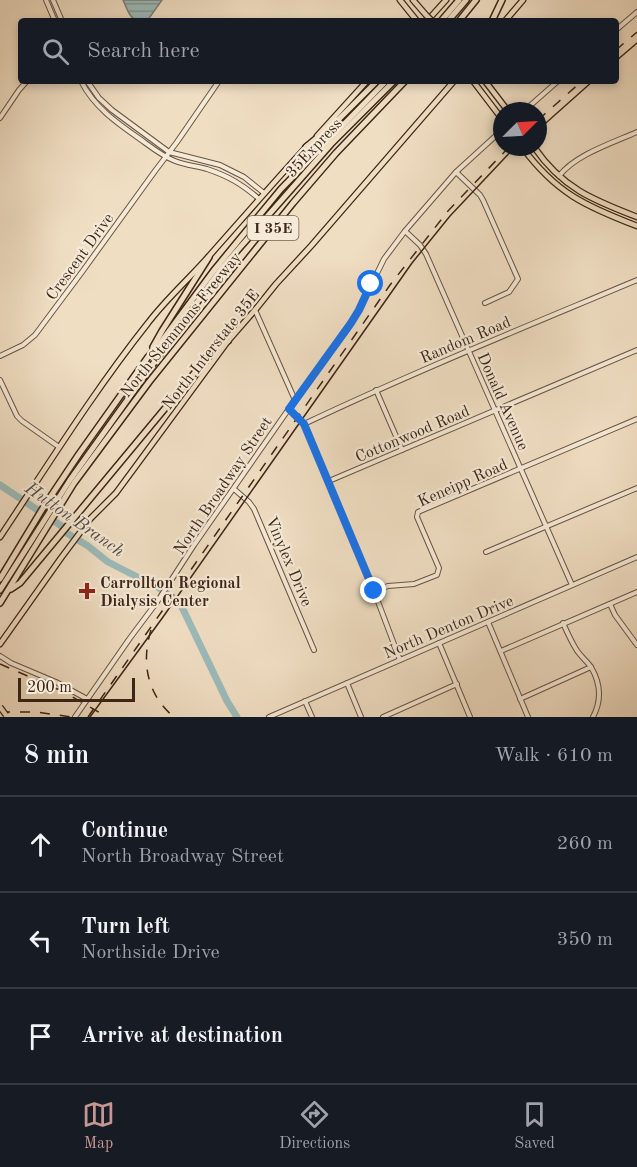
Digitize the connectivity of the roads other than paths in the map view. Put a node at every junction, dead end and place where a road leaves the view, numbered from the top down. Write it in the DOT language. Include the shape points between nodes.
graph roads {
  1 [pos="46,0"];
  2 [pos="53,0"];
  3 [pos="400,0"];
  4 [pos="413,0"];
  5 [pos="446,0"];
  6 [pos="459,0"];
  7 [pos="466,0"];
  8 [pos="476,0"];
  9 [pos="502,0"];
  10 [pos="523,0"];
  11 [pos="450,11"];
  12 [pos="637,12"];
  13 [pos="54,18"];
  14 [pos="61,18"];
  15 [pos="415,18"];
  16 [pos="428,18"];
  17 [pos="433,18"];
  18 [pos="437,18"];
  19 [pos="444,18"];
  20 [pos="451,18"];
  21 [pos="461,18"];
  22 [pos="493,18"];
  23 [pos="508,18"];
  24 [pos="619,27"];
  25 [pos="24,84"];
  26 [pos="83,84"];
  27 [pos="89,84"];
  28 [pos="217,84"];
  29 [pos="364,84"];
  30 [pos="374,84"];
  31 [pos="383,84"];
  32 [pos="391,84"];
  33 [pos="402,84"];
  34 [pos="451,84"];
  35 [pos="475,84"];
  36 [pos="487,84"];
  37 [pos="555,84"];
  38 [pos="501,102"];
  39 [pos="534,102"];
  40 [pos="493,107"];
  41 [pos="0,118"];
  42 [pos="637,132"];
  43 [pos="493,138"];
  44 [pos="306,147"];
  45 [pos="169,152"];
  46 [pos="528,156"];
  47 [pos="541,156"];
  48 [pos="165,157"];
  49 [pos="456,172"];
  50 [pos="559,176"];
  51 [pos="264,193"];
  52 [pos="585,196"];
  53 [pos="259,199"];
  54 [pos="582,203"];
  55 [pos="637,217"];
  56 [pos="637,226"];
  57 [pos="405,231"];
  58 [pos="209,257"];
  59 [pos="637,280"];
  60 [pos="485,303"];
  61 [pos="255,310"];
  62 [pos="228,341"];
  63 [pos="468,350"];
  64 [pos="637,350"];
  65 [pos="0,356"];
  66 [pos="148,357"];
  67 [pos="0,380"];
  68 [pos="376,390"];
  69 [pos="295,400"];
  70 [pos="289,409"];
  71 [pos="495,411"];
  72 [pos="637,419"];
  73 [pos="304,424"];
  74 [pos="58,447"];
  75 [pos="402,450"];
  76 [pos="521,469"];
  77 [pos="70,479"];
  78 [pos="329,482"];
  79 [pos="637,488"];
  80 [pos="234,489"];
  81 [pos="546,526"];
  82 [pos="2,530"];
  83 [pos="0,537"];
  84 [pos="486,552"];
  85 [pos="637,557"];
  86 [pos="0,579"];
  87 [pos="572,585"];
  88 [pos="0,590"];
  89 [pos="8,591"];
  90 [pos="374,591"];
  91 [pos="637,592"];
  92 [pos="0,603"];
  93 [pos="610,604"];
  94 [pos="488,622"];
  95 [pos="563,624"];
  96 [pos="1,643"];
  97 [pos="439,643"];
  98 [pos="637,645"];
  99 [pos="314,650"];
  100 [pos="501,651"];
  101 [pos="0,656"];
  102 [pos="400,660"];
  103 [pos="591,667"];
  104 [pos="347,683"];
  105 [pos="457,684"];
  106 [pos="87,699"];
  107 [pos="520,699"];
  108 [pos="305,701"];
  109 [pos="0,707"];
  110 [pos="6,717"];
  111 [pos="75,717"];
  112 [pos="269,717"];
  113 [pos="312,717"];
  114 [pos="361,717"];
  115 [pos="383,717"];
  116 [pos="470,717"];
  117 [pos="528,717"];
  118 [pos="593,717"];
  1 -- 13 [label="street"];
  2 -- 14 [label="street"];
  3 -- 15 [label="main road"];
  4 -- 16 [label="main road, bridge"];
  5 -- 17 [label="main road"];
  6 -- 11 [label="highway"];
  7 -- 20 [label="highway"];
  8 -- 21 [label="highway"];
  9 -- 22 [label="highway"];
  10 -- 23 [label="main road"];
  11 -- 18 [label="highway"];
  11 -- 19 [label="highway"];
  12 -- 24 [label="street"];
  25 -- 41 [label="street"];
  26 -- 48 [label="street" via="103,112"];
  27 -- 45 [label="street" via="112,110"];
  28 -- 45 [label="street, Crescent Drive"];
  29 -- 44 [label="main road"];
  30 -- 44 [label="highway"];
  31 -- 66 [label="highway, North Stemmons Freeway / I 35E" via="281,189"];
  32 -- 77 [label="highway, 35Express" via="331,144 221,269"];
  33 -- 77 [label="highway, North Stemmons Freeway / I 35E" via="286,212"];
  34 -- 61 [label="main road, North Interstate 35E"];
  35 -- 40 [label="main road"];
  36 -- 38 [label="main road"];
  37 -- 39 [label="street"];
  42 -- 50 [label="street" via="581,157"];
  43 -- 49 [label="street, North Broadway Street"];
  44 -- 51 [label="main road"];
  45 -- 48 [label="street, Crescent Drive"];
  45 -- 51 [label="street" via="220,165"];
  46 -- 54 [label="main road" via="545,175"];
  47 -- 50 [label="main road"];
  48 -- 53 [label="street" via="223,174"];
  48 -- 65 [label="street, Crescent Drive" via="35,335"];
  49 -- 57 [label="street, North Broadway Street"];
  49 -- 60 [label="street" via="483,200 518,279 509,292"];
  50 -- 52 [label="main road"];
  51 -- 53 [label="main road"];
  52 -- 54 [label="main road"];
  52 -- 55 [label="main road"];
  53 -- 58 [label="main road"];
  54 -- 56 [label="main road"];
  57 -- 63 [label="street, Donald Avenue" via="426,254"];
  57 -- 69 [label="street, North Broadway Street" via="384,259 351,323"];
  58 -- 66 [label="highway"];
  58 -- 74 [label="main road" via="149,321"];
  59 -- 63 [label="street, Random Road"];
  61 -- 62 [label="main road, North Interstate 35E"];
  61 -- 69 [label="street"];
  62 -- 89 [label="highway" via="216,347 20,583"];
  62 -- 96 [label="main road, North Interstate 35E" via="116,493 67,549"];
  63 -- 68 [label="street, Random Road"];
  63 -- 71 [label="street, Donald Avenue"];
  64 -- 71 [label="street, Cottonwood Road"];
  66 -- 77 [label="highway, North Stemmons Freeway / I 35E"];
  67 -- 74 [label="street" via="22,422"];
  68 -- 73 [label="street, Random Road"];
  68 -- 75 [label="street"];
  69 -- 70 [label="street, North Broadway Street"];
  70 -- 73 [label="street"];
  70 -- 80 [label="street, North Broadway Street"];
  71 -- 75 [label="street, Cottonwood Road"];
  71 -- 76 [label="street, Donald Avenue"];
  72 -- 76 [label="street, Keneipp Road"];
  73 -- 78 [label="street"];
  74 -- 82 [label="main road"];
  75 -- 78 [label="street, Cottonwood Road"];
  76 -- 81 [label="street, Donald Avenue"];
  76 -- 90 [label="street, Keneipp Road" via="418,512 440,568 437,575 414,584"];
  77 -- 86 [label="highway, North Stemmons Freeway / I 35E" via="43,508"];
  77 -- 88 [label="highway"];
  77 -- 89 [label="highway, North Stemmons Freeway / I 35E"];
  78 -- 90 [label="street"];
  79 -- 81 [label="street"];
  80 -- 99 [label="street, Vinylex Drive" via="254,509"];
  80 -- 106 [label="street, North Broadway Street"];
  81 -- 84 [label="street"];
  81 -- 87 [label="street, Donald Avenue"];
  82 -- 83 [label="main road"];
  85 -- 87 [label="street, North Denton Drive"];
  87 -- 94 [label="street, North Denton Drive"];
  89 -- 92 [label="highway, North Stemmons Freeway / I 35E"];
  90 -- 102 [label="street"];
  91 -- 93 [label="street"];
  93 -- 95 [label="street"];
  93 -- 98 [label="street"];
  94 -- 97 [label="street, North Denton Drive"];
  94 -- 100 [label="street"];
  95 -- 100 [label="street"];
  95 -- 103 [label="street" via="576,650"];
  97 -- 102 [label="street, North Denton Drive"];
  97 -- 105 [label="street"];
  100 -- 107 [label="street"];
  101 -- 106 [label="street"];
  102 -- 104 [label="street, North Denton Drive"];
  103 -- 107 [label="street"];
  103 -- 118 [label="street" via="600,693"];
  104 -- 108 [label="street, North Denton Drive"];
  104 -- 114 [label="street"];
  105 -- 115 [label="street"];
  105 -- 116 [label="street"];
  106 -- 111 [label="street, North Broadway Street"];
  107 -- 117 [label="street"];
  108 -- 112 [label="street, North Denton Drive"];
  108 -- 113 [label="street"];
  109 -- 110 [label="main road, bridge"];
}
